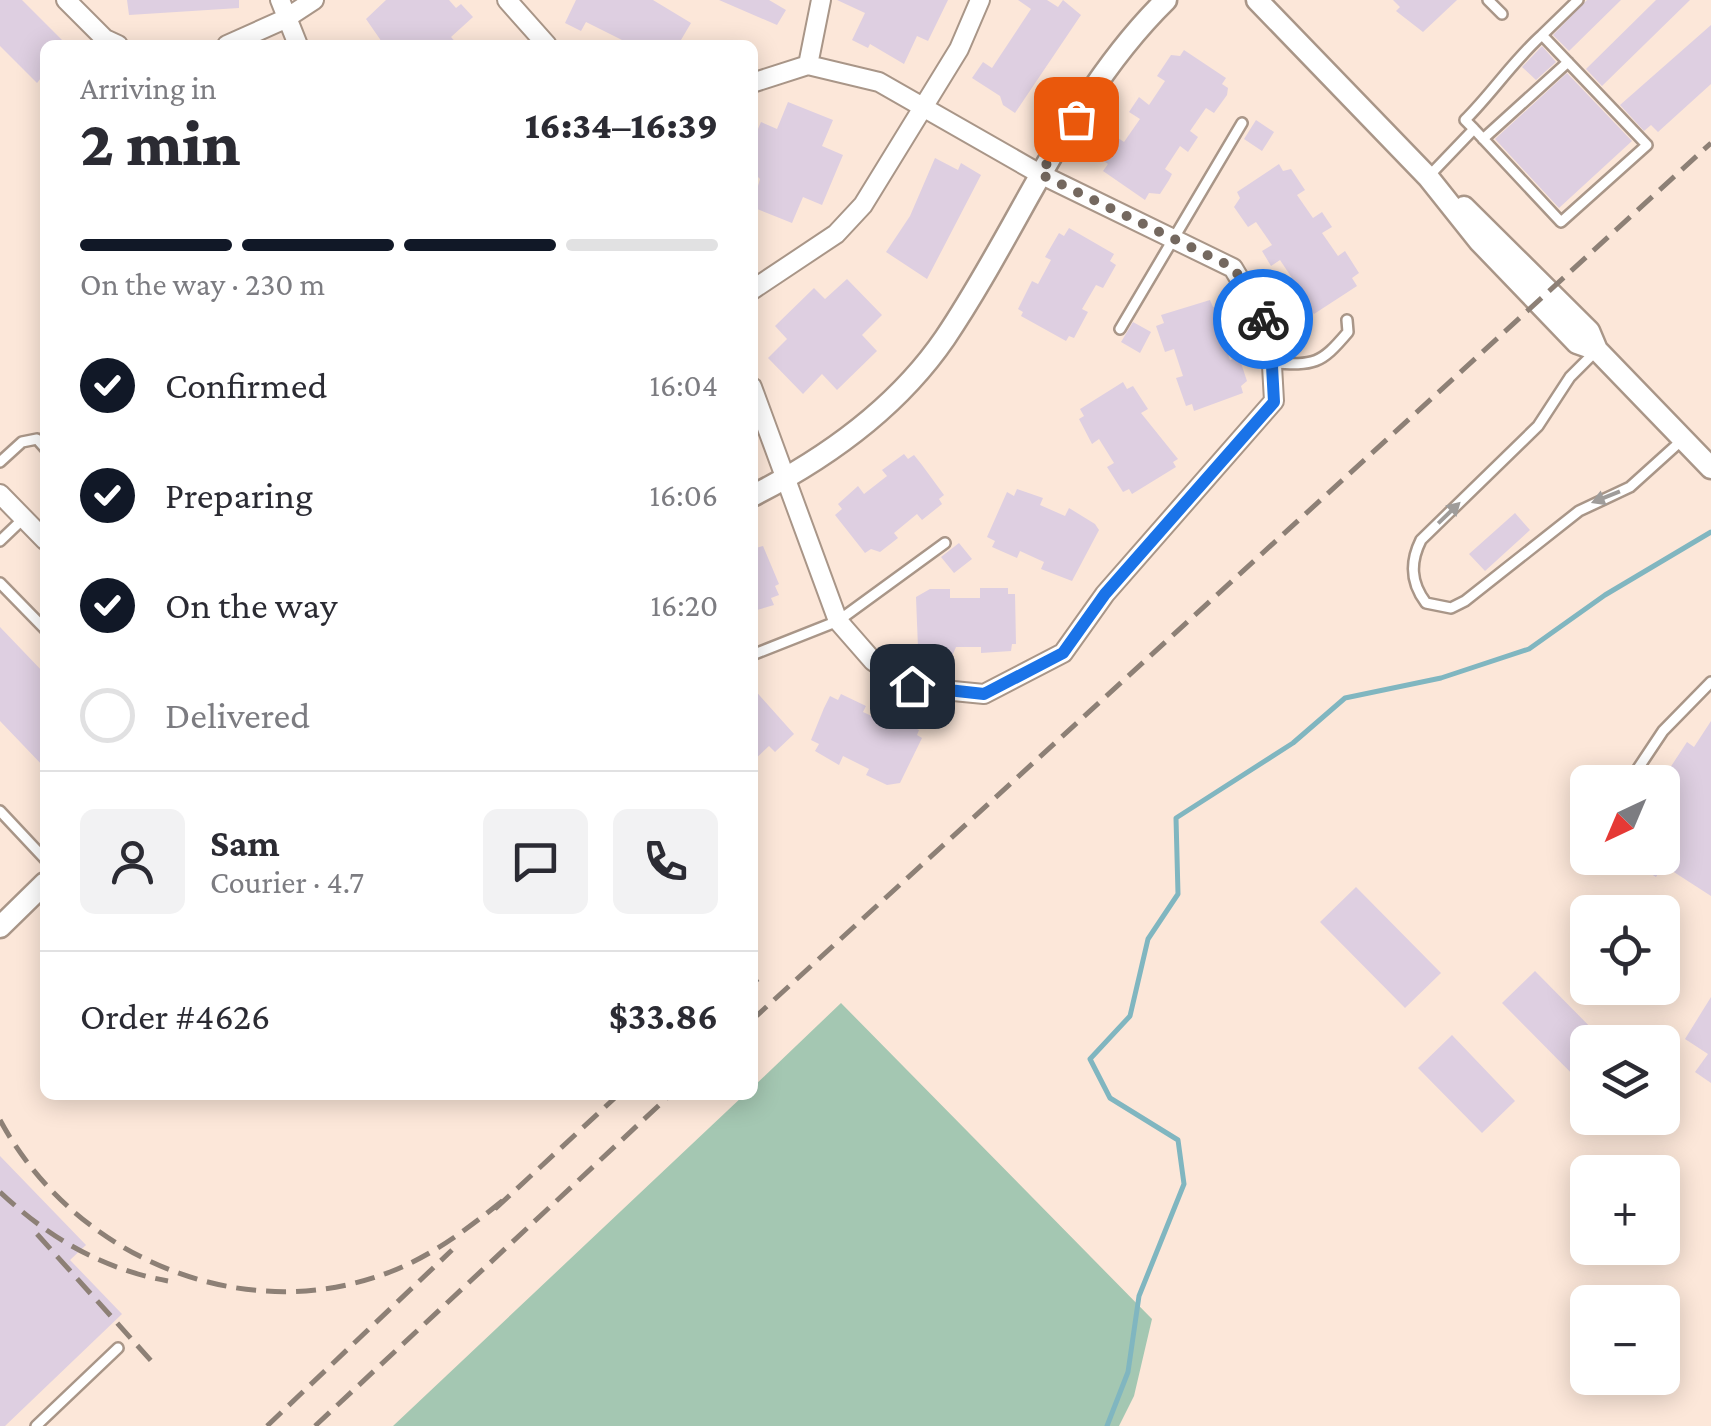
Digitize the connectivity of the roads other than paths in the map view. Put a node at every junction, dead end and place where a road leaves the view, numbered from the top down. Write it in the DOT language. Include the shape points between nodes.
graph roads {
  1 [pos="66,0"];
  2 [pos="280,0"];
  3 [pos="314,0"];
  4 [pos="507,0"];
  5 [pos="821,0"];
  6 [pos="980,0"];
  7 [pos="1166,0"];
  8 [pos="1257,0"];
  9 [pos="1488,0"];
  10 [pos="1578,0"];
  11 [pos="1502,14"];
  12 [pos="286,19"];
  13 [pos="1542,35"];
  14 [pos="107,40"];
  15 [pos="238,40"];
  16 [pos="296,40"];
  17 [pos="543,40"];
  18 [pos="1568,62"];
  19 [pos="808,65"];
  20 [pos="758,81"];
  21 [pos="920,106"];
  22 [pos="1242,123"];
  23 [pos="1474,129"];
  24 [pos="1483,140"];
  25 [pos="1040,174"];
  26 [pos="1428,177"];
  27 [pos="1176,240"];
  28 [pos="758,286"];
  29 [pos="1347,320"];
  30 [pos="1120,329"];
  31 [pos="1597,350"];
  32 [pos="1272,362"];
  33 [pos="758,402"];
  34 [pos="1683,439"];
  35 [pos="40,442"];
  36 [pos="0,462"];
  37 [pos="1711,468"];
  38 [pos="786,479"];
  39 [pos="758,493"];
  40 [pos="0,494"];
  41 [pos="24,518"];
  42 [pos="40,535"];
  43 [pos="0,541"];
  44 [pos="945,543"];
  45 [pos="0,582"];
  46 [pos="838,621"];
  47 [pos="40,624"];
  48 [pos="758,653"];
  49 [pos="1711,682"];
  50 [pos="1641,765"];
  51 [pos="0,811"];
  52 [pos="40,854"];
  53 [pos="40,889"];
  54 [pos="0,926"];
  55 [pos="118,1348"];
  56 [pos="36,1426"];
  1 -- 14 [label="street"];
  2 -- 12 [label="street"];
  3 -- 12 [label="street"];
  4 -- 17 [label="street"];
  5 -- 19 [label="street"];
  6 -- 21 [label="street" via="959,49"];
  7 -- 25 [label="street" via="1130,36"];
  8 -- 26 [label="street"];
  9 -- 11 [label="lane"];
  10 -- 13 [label="lane"];
  12 -- 15 [label="street"];
  12 -- 16 [label="street"];
  13 -- 18 [label="lane"];
  13 -- 23 [label="lane" via="1465,120"];
  18 -- 24 [label="lane"];
  18 -- 24 [label="lane" via="1648,145 1561,222"];
  19 -- 20 [label="street"];
  19 -- 21 [label="street" via="879,82"];
  21 -- 25 [label="street"];
  21 -- 28 [label="street" via="863,205 836,234"];
  22 -- 27 [label="lane" via="1192,201"];
  23 -- 24 [label="lane"];
  23 -- 26 [label="lane"];
  25 -- 27 [label="street"];
  25 -- 38 [label="street" via="944,338 907,384 860,430"];
  26 -- 31 [label="street" via="1590,331"];
  27 -- 30 [label="lane" via="1162,251"];
  27 -- 32 [label="street" via="1234,268 1270,330"];
  29 -- 32 [label="lane" via="1348,332 1326,358"];
  31 -- 34 [label="street"];
  34 -- 31 [label="lane, one-way" via="1630,487 1579,511 1465,601 1451,608 1426,603 1413,572 1421,540 1538,426 1570,376"];
  32 -- 46 [label="street" via="1274,402 1105,594 1063,653 984,694 912,686 873,661"];
  33 -- 38 [label="street"];
  34 -- 37 [label="street"];
  35 -- 36 [label="lane" via="22,442"];
  38 -- 39 [label="street"];
  38 -- 46 [label="street"];
  40 -- 41 [label="street"];
  41 -- 42 [label="street"];
  41 -- 43 [label="lane"];
  44 -- 46 [label="lane"];
  45 -- 47 [label="lane"];
  46 -- 48 [label="lane"];
  49 -- 50 [label="lane"];
  51 -- 52 [label="lane"];
  53 -- 54 [label="street"];
  55 -- 56 [label="lane"];
}
